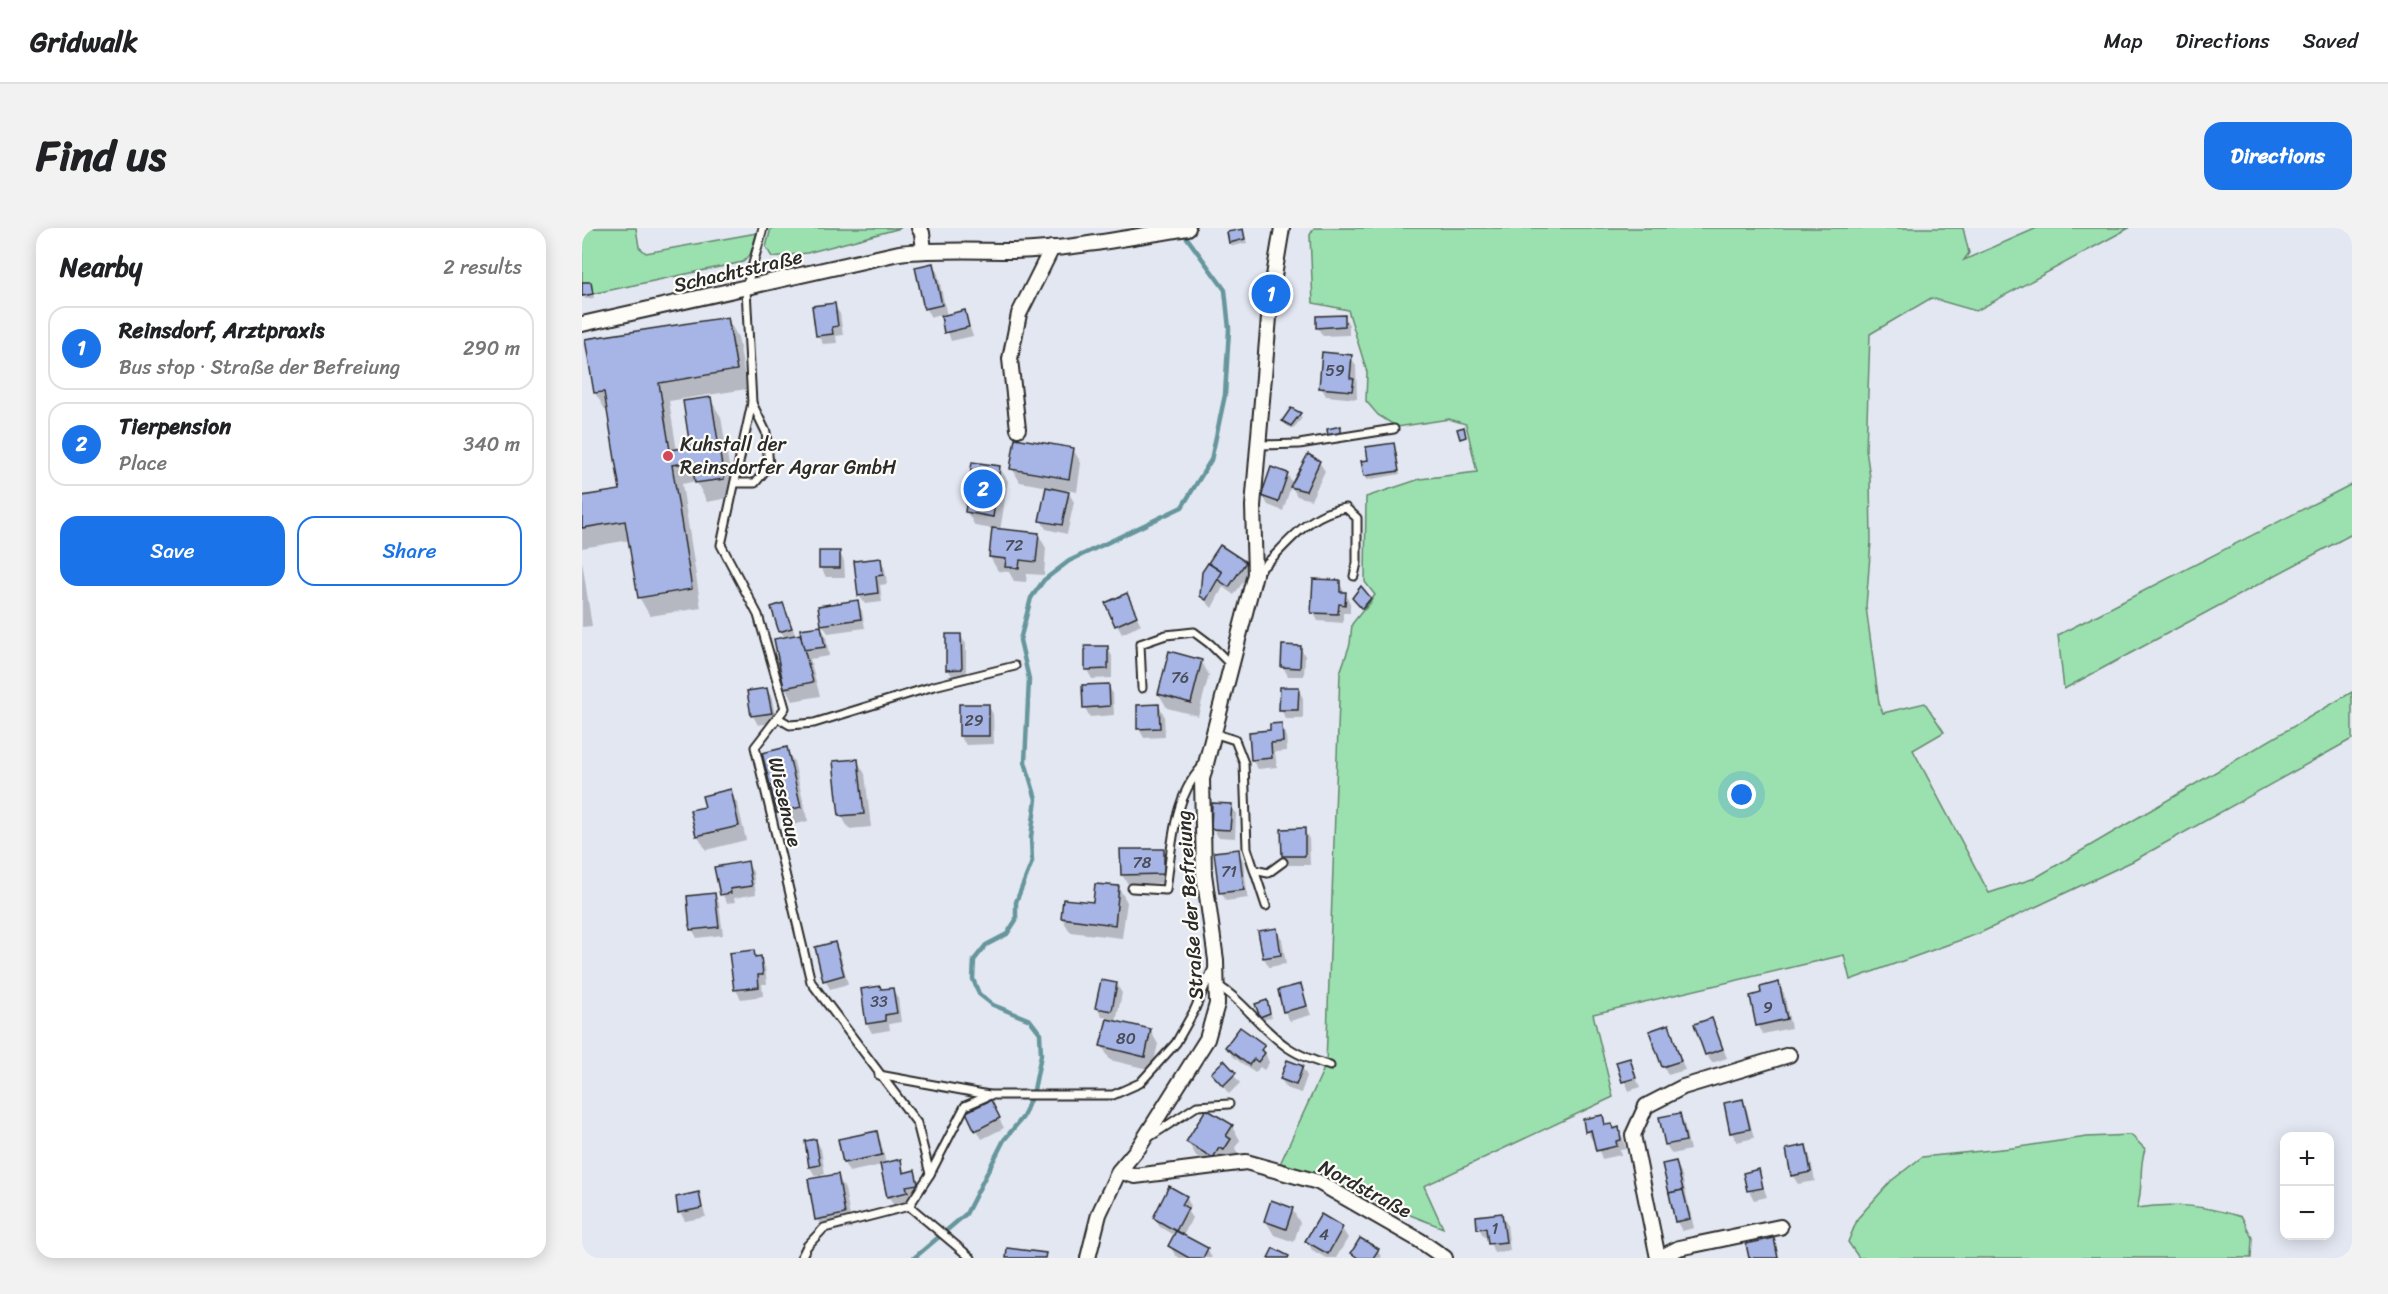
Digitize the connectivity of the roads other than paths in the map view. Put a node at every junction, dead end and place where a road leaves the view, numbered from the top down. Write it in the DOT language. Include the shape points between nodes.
graph roads {
  1 [pos="763,228"];
  2 [pos="919,228"];
  3 [pos="1188,228"];
  4 [pos="1282,228"];
  5 [pos="1052,248"];
  6 [pos="924,251"];
  7 [pos="746,289"];
  8 [pos="582,324"];
  9 [pos="752,403"];
  10 [pos="1018,429"];
  11 [pos="1394,429"];
  12 [pos="1260,445"];
  13 [pos="735,483"];
  14 [pos="1255,574"];
  15 [pos="1354,576"];
  16 [pos="1230,664"];
  17 [pos="1015,666"];
  18 [pos="1142,688"];
  19 [pos="778,718"];
  20 [pos="1212,733"];
  21 [pos="1207,762"];
  22 [pos="1283,862"];
  23 [pos="1254,870"];
  24 [pos="1132,888"];
  25 [pos="1266,906"];
  26 [pos="1216,960"];
  27 [pos="1217,985"];
  28 [pos="1789,1055"];
  29 [pos="1330,1066"];
  30 [pos="879,1076"];
  31 [pos="990,1095"];
  32 [pos="1229,1104"];
  33 [pos="1144,1138"];
  34 [pos="1119,1171"];
  35 [pos="930,1174"];
  36 [pos="909,1206"];
  37 [pos="1780,1227"];
  38 [pos="801,1258"];
  39 [pos="971,1258"];
  40 [pos="1088,1258"];
  41 [pos="1445,1258"];
  42 [pos="1659,1258"];
  1 -- 7 [label="lane"];
  2 -- 6 [label="street"];
  3 -- 5 [label="street, Schachtstraße"];
  4 -- 12 [label="street, Straße der Befreiung" via="1265,354"];
  5 -- 6 [label="street, Schachtstraße"];
  5 -- 10 [label="street" via="1019,314 1010,359"];
  6 -- 7 [label="street, Schachtstraße" via="899,253"];
  7 -- 8 [label="street, Schachtstraße"];
  7 -- 9 [label="lane"];
  9 -- 13 [label="lane"];
  9 -- 13 [label="lane" via="766,432 769,466 755,483"];
  11 -- 12 [label="lane" via="1299,444"];
  12 -- 14 [label="street, Straße der Befreiung" via="1253,506"];
  13 -- 19 [label="lane" via="721,544 758,615 785,708"];
  14 -- 15 [label="lane" via="1318,515 1346,508 1357,518"];
  14 -- 16 [label="street, Straße der Befreiung"];
  16 -- 18 [label="lane" via="1194,632 1166,635 1140,644"];
  16 -- 20 [label="street, Straße der Befreiung"];
  17 -- 19 [label="lane" via="814,723 790,725"];
  19 -- 30 [label="lane, Wiesenaue" via="755,747 811,981"];
  20 -- 21 [label="street, Straße der Befreiung"];
  20 -- 23 [label="lane" via="1235,740 1244,763 1247,848"];
  21 -- 24 [label="lane" via="1192,778 1177,814 1166,890"];
  21 -- 26 [label="street, Straße der Befreiung" via="1202,779 1204,874"];
  22 -- 23 [label="lane" via="1268,873"];
  23 -- 25 [label="lane"];
  26 -- 27 [label="street, Straße der Befreiung"];
  26 -- 31 [label="lane" via="1176,1042 1140,1083 1113,1095"];
  27 -- 29 [label="lane" via="1233,994 1287,1047"];
  27 -- 33 [label="street, Straße der Befreiung" via="1217,1004 1207,1039"];
  28 -- 42 [label="street" via="1683,1087 1646,1106 1633,1135"];
  30 -- 31 [label="lane"];
  30 -- 35 [label="lane, Wiesenaue" via="917,1123"];
  31 -- 35 [label="lane" via="965,1106"];
  32 -- 33 [label="lane" via="1197,1106"];
  33 -- 34 [label="street, Straße der Befreiung"];
  34 -- 40 [label="street, Straße der Befreiung" via="1099,1214"];
  34 -- 41 [label="street, Nordstraße" via="1135,1176 1246,1162 1318,1182"];
  35 -- 36 [label="lane"];
  36 -- 38 [label="lane" via="824,1228"];
  36 -- 39 [label="lane"];
  37 -- 42 [label="street" via="1679,1248"];
}
